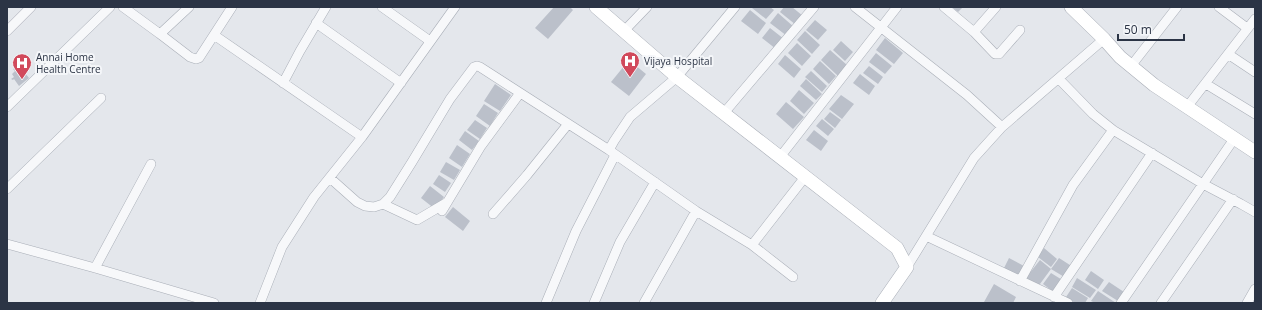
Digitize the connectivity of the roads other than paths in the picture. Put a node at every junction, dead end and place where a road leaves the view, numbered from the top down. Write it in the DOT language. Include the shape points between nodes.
graph roads {
  1 [pos="18,7"];
  2 [pos="110,7"];
  3 [pos="123,7"];
  4 [pos="189,7"];
  5 [pos="232,7"];
  6 [pos="326,7"];
  7 [pos="382,7"];
  8 [pos="454,7"];
  9 [pos="596,7"];
  10 [pos="648,7"];
  11 [pos="735,7"];
  12 [pos="814,7"];
  13 [pos="855,7"];
  14 [pos="897,7"];
  15 [pos="944,7"];
  16 [pos="996,7"];
  17 [pos="1071,7"];
  18 [pos="1177,7"];
  19 [pos="1219,7"];
  20 [pos="28,10"];
  21 [pos="1255,19"];
  22 [pos="316,23"];
  23 [pos="882,27"];
  24 [pos="1248,28"];
  25 [pos="1020,30"];
  26 [pos="7,31"];
  27 [pos="624,31"];
  28 [pos="974,32"];
  29 [pos="160,34"];
  30 [pos="214,35"];
  31 [pos="1104,40"];
  32 [pos="430,41"];
  33 [pos="1228,54"];
  34 [pos="1131,66"];
  35 [pos="1255,72"];
  36 [pos="677,78"];
  37 [pos="1059,78"];
  38 [pos="283,83"];
  39 [pos="400,83"];
  40 [pos="1206,84"];
  41 [pos="520,93"];
  42 [pos="101,98"];
  43 [pos="7,107"];
  44 [pos="1187,108"];
  45 [pos="724,113"];
  46 [pos="1255,114"];
  47 [pos="568,124"];
  48 [pos="1002,127"];
  49 [pos="1113,130"];
  50 [pos="362,137"];
  51 [pos="1234,139"];
  52 [pos="1255,152"];
  53 [pos="612,153"];
  54 [pos="1152,153"];
  55 [pos="780,157"];
  56 [pos="151,164"];
  57 [pos="805,177"];
  58 [pos="330,178"];
  59 [pos="655,182"];
  60 [pos="1203,184"];
  61 [pos="7,189"];
  62 [pos="1233,199"];
  63 [pos="448,202"];
  64 [pos="383,204"];
  65 [pos="696,210"];
  66 [pos="442,211"];
  67 [pos="1255,212"];
  68 [pos="493,214"];
  69 [pos="926,236"];
  70 [pos="7,244"];
  71 [pos="752,245"];
  72 [pos="907,267"];
  73 [pos="95,268"];
  74 [pos="793,277"];
  75 [pos="1020,280"];
  76 [pos="1255,289"];
  77 [pos="1054,297"];
  78 [pos="1250,301"];
  79 [pos="214,303"];
  80 [pos="260,303"];
  81 [pos="546,303"];
  82 [pos="594,303"];
  83 [pos="644,303"];
  84 [pos="882,303"];
  85 [pos="1068,303"];
  86 [pos="1121,303"];
  87 [pos="1161,303"];
  1 -- 20 [label="street"];
  2 -- 43 [label="street"];
  3 -- 29 [label="street"];
  4 -- 29 [label="street"];
  5 -- 30 [label="street"];
  6 -- 22 [label="street"];
  7 -- 32 [label="street"];
  8 -- 32 [label="street"];
  9 -- 27 [label="street"];
  10 -- 27 [label="street"];
  11 -- 36 [label="street"];
  12 -- 45 [label="street"];
  13 -- 23 [label="street"];
  14 -- 23 [label="street"];
  15 -- 28 [label="street"];
  16 -- 28 [label="street"];
  17 -- 31 [label="street"];
  18 -- 34 [label="street"];
  19 -- 24 [label="street"];
  20 -- 26 [label="street"];
  21 -- 24 [label="street"];
  22 -- 38 [label="street"];
  22 -- 39 [label="street"];
  23 -- 48 [label="street" via="967,95"];
  23 -- 55 [label="street"];
  24 -- 33 [label="street"];
  25 -- 28 [label="street" via="999,54 993,52"];
  27 -- 36 [label="street"];
  29 -- 30 [label="street" via="190,57 196,58 199,58"];
  30 -- 38 [label="street"];
  31 -- 34 [label="street"];
  31 -- 37 [label="street"];
  32 -- 39 [label="street"];
  33 -- 35 [label="street"];
  33 -- 40 [label="street"];
  34 -- 44 [label="street"];
  36 -- 45 [label="street"];
  36 -- 53 [label="street" via="630,117 614,141"];
  37 -- 48 [label="street"];
  37 -- 49 [label="street" via="1093,114"];
  38 -- 50 [label="street"];
  39 -- 50 [label="street"];
  40 -- 44 [label="street"];
  40 -- 46 [label="street"];
  41 -- 47 [label="street"];
  41 -- 63 [label="street" via="481,146"];
  41 -- 64 [label="street" via="480,67 474,67 450,99 405,174"];
  42 -- 61 [label="street"];
  44 -- 51 [label="street"];
  45 -- 55 [label="street"];
  47 -- 53 [label="street"];
  47 -- 68 [label="street"];
  48 -- 69 [label="street" via="974,158"];
  49 -- 54 [label="street"];
  49 -- 75 [label="street" via="1073,185"];
  50 -- 58 [label="street"];
  51 -- 52 [label="street"];
  51 -- 60 [label="street"];
  53 -- 59 [label="street"];
  53 -- 81 [label="street"];
  54 -- 60 [label="street"];
  54 -- 77 [label="street"];
  55 -- 57 [label="street"];
  56 -- 73 [label="street"];
  57 -- 71 [label="street"];
  57 -- 72 [label="street" via="897,248"];
  58 -- 64 [label="street" via="365,206"];
  58 -- 80 [label="street" via="314,197 282,247"];
  59 -- 65 [label="street"];
  59 -- 82 [label="street" via="620,242"];
  60 -- 62 [label="street"];
  60 -- 86 [label="street"];
  62 -- 67 [label="street"];
  62 -- 87 [label="street"];
  63 -- 64 [label="street" via="417,220"];
  63 -- 66 [label="street"];
  65 -- 71 [label="street"];
  65 -- 83 [label="street"];
  69 -- 72 [label="street"];
  69 -- 75 [label="street"];
  70 -- 73 [label="street"];
  71 -- 74 [label="street"];
  72 -- 84 [label="street"];
  73 -- 79 [label="street"];
  75 -- 77 [label="street"];
  76 -- 78 [label="street"];
  77 -- 85 [label="street"];
}
